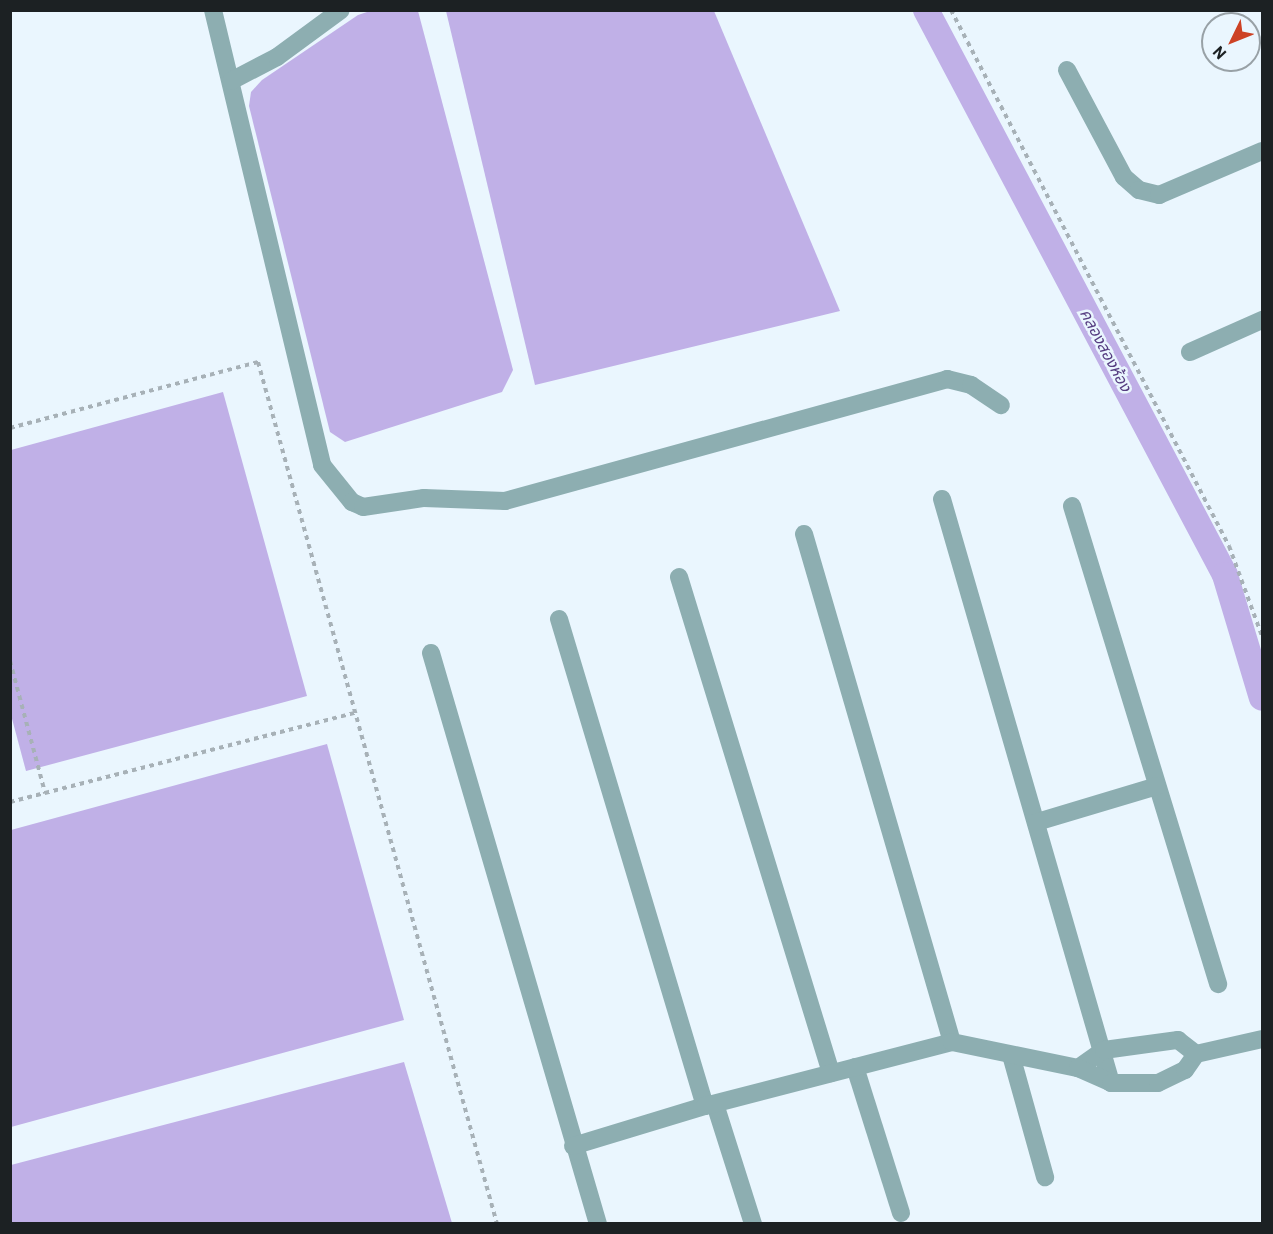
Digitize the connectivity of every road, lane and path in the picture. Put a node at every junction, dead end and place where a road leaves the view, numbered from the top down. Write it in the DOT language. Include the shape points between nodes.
graph roads {
  1 [pos="213,10"];
  2 [pos="341,10"];
  3 [pos="951,10"];
  4 [pos="1067,70"];
  5 [pos="231,81"];
  6 [pos="1263,151"];
  7 [pos="1263,320"];
  8 [pos="1190,352"];
  9 [pos="1001,405"];
  10 [pos="10,428"];
  11 [pos="942,500"];
  12 [pos="1072,506"];
  13 [pos="804,534"];
  14 [pos="680,577"];
  15 [pos="559,619"];
  16 [pos="1263,636"];
  17 [pos="431,652"];
  18 [pos="10,661"];
  19 [pos="356,713"];
  20 [pos="1157,786"];
  21 [pos="45,794"];
  22 [pos="10,802"];
  23 [pos="1037,822"];
  24 [pos="1218,984"];
  25 [pos="1263,1039"];
  26 [pos="952,1042"];
  27 [pos="1104,1050"];
  28 [pos="1204,1051"];
  29 [pos="1011,1055"];
  30 [pos="855,1067"];
  31 [pos="1078,1068"];
  32 [pos="831,1073"];
  33 [pos="1111,1083"];
  34 [pos="710,1105"];
  35 [pos="573,1146"];
  36 [pos="1045,1177"];
  37 [pos="901,1214"];
  38 [pos="497,1224"];
  39 [pos="598,1224"];
  40 [pos="753,1224"];
  1 -- 5 [label="street"];
  2 -- 5 [label="street" via="277,57"];
  3 -- 16 [label="path" via="1229,546"];
  4 -- 6 [label="street" via="1124,177 1139,190 1159,195"];
  5 -- 9 [label="street" via="322,465 339,490 363,507 424,498 505,501 947,379 971,385"];
  7 -- 8 [label="street"];
  10 -- 19 [label="path" via="258,362"];
  11 -- 23 [label="street"];
  12 -- 20 [label="street"];
  13 -- 26 [label="street"];
  14 -- 32 [label="street"];
  15 -- 34 [label="street"];
  17 -- 35 [label="street"];
  18 -- 21 [label="path"];
  19 -- 21 [label="path"];
  19 -- 38 [label="path"];
  20 -- 23 [label="street"];
  20 -- 24 [label="street"];
  21 -- 22 [label="path"];
  23 -- 27 [label="street"];
  25 -- 28 [label="street"];
  26 -- 29 [label="street"];
  26 -- 30 [label="street"];
  27 -- 28 [label="street" via="1178,1040"];
  27 -- 31 [label="street"];
  27 -- 33 [label="street"];
  28 -- 33 [label="street" via="1185,1070 1158,1083"];
  29 -- 31 [label="street"];
  29 -- 36 [label="street"];
  30 -- 32 [label="street"];
  30 -- 37 [label="street"];
  31 -- 33 [label="street"];
  32 -- 34 [label="street"];
  34 -- 35 [label="street"];
  34 -- 40 [label="street"];
  35 -- 39 [label="street"];
}
